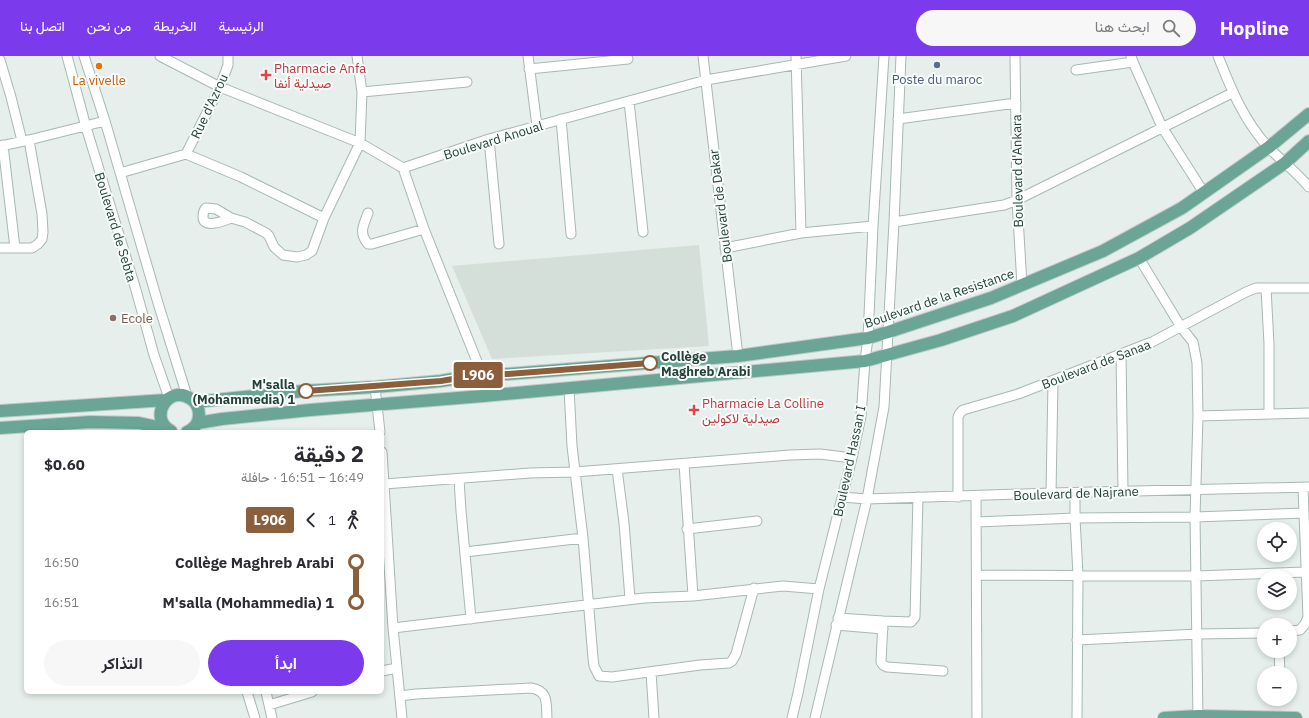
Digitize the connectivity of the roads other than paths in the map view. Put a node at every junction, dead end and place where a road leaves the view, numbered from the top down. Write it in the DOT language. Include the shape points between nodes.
graph roads {
  1 [pos="67,56"];
  2 [pos="84,56"];
  3 [pos="160,56"];
  4 [pos="228,56"];
  5 [pos="357,56"];
  6 [pos="528,56"];
  7 [pos="703,56"];
  8 [pos="846,56"];
  9 [pos="884,56"];
  10 [pos="901,56"];
  11 [pos="1015,56"];
  12 [pos="1218,56"];
  13 [pos="628,58"];
  14 [pos="1132,59"];
  15 [pos="0,60"];
  16 [pos="796,60"];
  17 [pos="529,69"];
  18 [pos="1076,70"];
  19 [pos="2,78"];
  20 [pos="706,80"];
  21 [pos="467,82"];
  22 [pos="220,87"];
  23 [pos="362,92"];
  24 [pos="1232,93"];
  25 [pos="628,101"];
  26 [pos="1016,102"];
  27 [pos="1309,114"];
  28 [pos="562,119"];
  29 [pos="898,119"];
  30 [pos="105,121"];
  31 [pos="537,126"];
  32 [pos="86,127"];
  33 [pos="1162,127"];
  34 [pos="489,139"];
  35 [pos="25,141"];
  36 [pos="1309,141"];
  37 [pos="360,142"];
  38 [pos="2,145"];
  39 [pos="1269,148"];
  40 [pos="186,154"];
  41 [pos="1285,163"];
  42 [pos="403,168"];
  43 [pos="120,173"];
  44 [pos="1309,187"];
  45 [pos="1204,193"];
  46 [pos="1017,200"];
  47 [pos="368,213"];
  48 [pos="231,218"];
  49 [pos="324,218"];
  50 [pos="894,222"];
  51 [pos="873,226"];
  52 [pos="424,229"];
  53 [pos="643,232"];
  54 [pos="801,233"];
  55 [pos="571,234"];
  56 [pos="499,244"];
  57 [pos="0,248"];
  58 [pos="15,248"];
  59 [pos="725,248"];
  60 [pos="1139,258"];
  61 [pos="1022,285"];
  62 [pos="1266,288"];
  63 [pos="1309,288"];
  64 [pos="1181,327"];
  65 [pos="888,332"];
  66 [pos="868,338"];
  67 [pos="1121,354"];
  68 [pos="886,355"];
  69 [pos="738,356"];
  70 [pos="864,361"];
  71 [pos="482,374"];
  72 [pos="1053,381"];
  73 [pos="375,387"];
  74 [pos="569,388"];
  75 [pos="168,399"];
  76 [pos="191,399"];
  77 [pos="378,405"];
  78 [pos="0,411"];
  79 [pos="1309,413"];
  80 [pos="1269,414"];
  81 [pos="1198,416"];
  82 [pos="0,428"];
  83 [pos="194,428"];
  84 [pos="167,430"];
  85 [pos="169,430"];
  86 [pos="380,430"];
  87 [pos="852,458"];
  88 [pos="684,464"];
  89 [pos="617,469"];
  90 [pos="575,472"];
  91 [pos="459,479"];
  92 [pos="384,484"];
  93 [pos="1306,487"];
  94 [pos="1195,490"];
  95 [pos="1075,492"];
  96 [pos="1123,492"];
  97 [pos="1051,493"];
  98 [pos="976,496"];
  99 [pos="842,497"];
  100 [pos="918,497"];
  101 [pos="958,497"];
  102 [pos="867,499"];
  103 [pos="1304,514"];
  104 [pos="1195,517"];
  105 [pos="1075,518"];
  106 [pos="757,521"];
  107 [pos="977,522"];
  108 [pos="687,529"];
  109 [pos="584,538"];
  110 [pos="465,552"];
  111 [pos="1306,572"];
  112 [pos="977,575"];
  113 [pos="1078,575"];
  114 [pos="1196,576"];
  115 [pos="754,588"];
  116 [pos="819,589"];
  117 [pos="693,596"];
  118 [pos="630,599"];
  119 [pos="589,605"];
  120 [pos="471,619"];
  121 [pos="837,622"];
  122 [pos="883,625"];
  123 [pos="393,628"];
  124 [pos="1297,630"];
  125 [pos="1257,633"];
  126 [pos="1198,634"];
  127 [pos="1077,640"];
  128 [pos="397,668"];
  129 [pos="384,671"];
  130 [pos="943,671"];
  131 [pos="651,672"];
  132 [pos="248,694"];
  133 [pos="266,694"];
  134 [pos="305,694"];
  135 [pos="400,696"];
  136 [pos="269,705"];
  137 [pos="1198,717"];
  138 [pos="255,718"];
  139 [pos="272,718"];
  140 [pos="402,718"];
  141 [pos="547,718"];
  142 [pos="654,718"];
  143 [pos="792,718"];
  144 [pos="815,718"];
  145 [pos="977,718"];
  146 [pos="1077,718"];
  147 [pos="1164,718"];
  148 [pos="1296,718"];
  1 -- 32 [label="street, Boulevard de Sebta"];
  2 -- 30 [label="street, Boulevard de Sebta"];
  3 -- 22 [label="street"];
  4 -- 22 [label="street, Rue d'Azrou" via="228,65"];
  5 -- 23 [label="street"];
  6 -- 17 [label="street"];
  7 -- 20 [label="street, Boulevard de Dakar"];
  8 -- 16 [label="street, Boulevard Anoual"];
  9 -- 51 [label="street, Boulevard Hassan I"];
  10 -- 29 [label="street, Boulevard Hassan I"];
  11 -- 26 [label="street, Boulevard d'Ankara"];
  12 -- 24 [label="street"];
  13 -- 17 [label="street"];
  14 -- 18 [label="street"];
  14 -- 33 [label="street"];
  15 -- 19 [label="street"];
  16 -- 20 [label="street, Boulevard Anoual"];
  16 -- 54 [label="street"];
  17 -- 31 [label="street"];
  19 -- 35 [label="street"];
  20 -- 25 [label="street, Boulevard Anoual"];
  20 -- 59 [label="street, Boulevard de Dakar"];
  21 -- 23 [label="street"];
  22 -- 37 [label="street"];
  22 -- 40 [label="street, Rue d'Azrou"];
  23 -- 37 [label="street"];
  24 -- 33 [label="street"];
  24 -- 39 [label="street" via="1251,126"];
  25 -- 28 [label="street, Boulevard Anoual"];
  25 -- 53 [label="street"];
  26 -- 29 [label="street"];
  26 -- 46 [label="street, Boulevard d'Ankara"];
  27 -- 39 [label="main road, Boulevard de la Resistance"];
  28 -- 31 [label="street, Boulevard Anoual"];
  28 -- 55 [label="street"];
  29 -- 50 [label="street, Boulevard Hassan I"];
  30 -- 32 [label="street"];
  30 -- 43 [label="street, Boulevard de Sebta"];
  31 -- 34 [label="street, Boulevard Anoual"];
  32 -- 35 [label="street"];
  32 -- 75 [label="street, Boulevard de Sebta"];
  33 -- 45 [label="street"];
  33 -- 46 [label="street"];
  34 -- 42 [label="street, Boulevard Anoual"];
  34 -- 56 [label="street"];
  35 -- 38 [label="street"];
  35 -- 58 [label="street" via="42,214 43,236 32,248"];
  36 -- 41 [label="main road"];
  37 -- 42 [label="street"];
  37 -- 49 [label="street"];
  38 -- 58 [label="street"];
  39 -- 41 [label="street"];
  39 -- 45 [label="main road, Boulevard de la Resistance"];
  40 -- 43 [label="street"];
  40 -- 49 [label="street" via="241,177"];
  41 -- 44 [label="street"];
  41 -- 60 [label="main road" via="1190,228"];
  42 -- 52 [label="street"];
  43 -- 76 [label="street, Boulevard de Sebta" via="156,297"];
  45 -- 61 [label="main road, Boulevard de la Resistance" via="1104,252"];
  46 -- 50 [label="street" via="1004,205"];
  46 -- 61 [label="street, Boulevard d'Ankara"];
  47 -- 52 [label="street" via="362,230 363,238 368,244"];
  48 -- 49 [label="street" via="266,233 281,254 297,257 312,252"];
  50 -- 65 [label="street, Boulevard Hassan I"];
  51 -- 54 [label="street"];
  51 -- 66 [label="street, Boulevard Hassan I"];
  52 -- 71 [label="street"];
  54 -- 59 [label="street"];
  57 -- 58 [label="street"];
  59 -- 69 [label="street, Boulevard de Dakar"];
  60 -- 64 [label="street"];
  60 -- 68 [label="main road" via="1013,316"];
  61 -- 65 [label="main road, Boulevard de la Resistance" via="991,298"];
  62 -- 63 [label="street, Boulevard de Sanaa"];
  62 -- 64 [label="street, Boulevard de Sanaa" via="1246,292"];
  62 -- 80 [label="street"];
  64 -- 67 [label="street, Boulevard de Sanaa"];
  64 -- 81 [label="street" via="1193,342 1197,363"];
  65 -- 66 [label="main road, Boulevard de la Resistance"];
  65 -- 68 [label="street, Boulevard Hassan I"];
  66 -- 69 [label="main road, Boulevard de la Resistance"];
  66 -- 70 [label="street, Boulevard Hassan I"];
  67 -- 72 [label="street, Boulevard de Sanaa"];
  67 -- 96 [label="street"];
  68 -- 70 [label="main road"];
  68 -- 102 [label="street, Boulevard Hassan I" via="884,407"];
  69 -- 71 [label="main road, Boulevard de la Resistance"];
  70 -- 74 [label="main road"];
  70 -- 87 [label="street, Boulevard Hassan I" via="861,416"];
  71 -- 73 [label="main road, Boulevard de la Resistance" via="441,381"];
  72 -- 97 [label="street"];
  72 -- 101 [label="street, Boulevard de Sanaa" via="960,413"];
  73 -- 76 [label="main road, Boulevard de la Resistance"];
  73 -- 77 [label="street"];
  74 -- 77 [label="main road"];
  74 -- 90 [label="street"];
  75 -- 76 [label="main road, Boulevard de la Resistance" via="181,395"];
  75 -- 78 [label="main road"];
  75 -- 85 [label="main road" via="160,413 163,424"];
  76 -- 83 [label="main road" via="199,412"];
  77 -- 83 [label="main road" via="244,417"];
  77 -- 86 [label="street"];
  79 -- 80 [label="street"];
  80 -- 81 [label="street"];
  81 -- 94 [label="street"];
  82 -- 84 [label="main road" via="90,422 139,422"];
  87 -- 88 [label="street" via="820,454 790,455"];
  87 -- 99 [label="street, Boulevard Hassan I"];
  88 -- 89 [label="street"];
  88 -- 108 [label="street"];
  89 -- 90 [label="street"];
  89 -- 118 [label="street"];
  90 -- 91 [label="street"];
  90 -- 109 [label="street"];
  91 -- 92 [label="street"];
  91 -- 110 [label="street"];
  92 -- 123 [label="street"];
  93 -- 94 [label="street, Boulevard de Najrane"];
  93 -- 103 [label="street"];
  94 -- 96 [label="street, Boulevard de Najrane"];
  94 -- 104 [label="street"];
  95 -- 96 [label="street, Boulevard de Najrane"];
  95 -- 97 [label="street, Boulevard de Najrane"];
  95 -- 105 [label="street"];
  97 -- 98 [label="street, Boulevard de Najrane"];
  98 -- 101 [label="street, Boulevard de Najrane"];
  98 -- 107 [label="street"];
  99 -- 102 [label="street, Boulevard de Najrane"];
  99 -- 116 [label="street, Boulevard Hassan I"];
  100 -- 101 [label="street, Boulevard de Najrane"];
  100 -- 102 [label="street, Boulevard de Najrane"];
  100 -- 122 [label="street" via="914,617 911,622"];
  102 -- 121 [label="street, Boulevard Hassan I"];
  103 -- 104 [label="street"];
  103 -- 111 [label="street"];
  104 -- 105 [label="street"];
  104 -- 114 [label="street"];
  105 -- 107 [label="street"];
  105 -- 113 [label="street"];
  106 -- 108 [label="street"];
  107 -- 112 [label="street"];
  108 -- 117 [label="street"];
  109 -- 110 [label="street"];
  109 -- 119 [label="street"];
  110 -- 120 [label="street"];
  111 -- 114 [label="street"];
  111 -- 124 [label="street" via="1308,617 1305,624"];
  112 -- 113 [label="street"];
  112 -- 145 [label="street"];
  113 -- 114 [label="street"];
  113 -- 127 [label="street"];
  114 -- 126 [label="street"];
  115 -- 116 [label="street" via="783,586"];
  115 -- 117 [label="street"];
  115 -- 131 [label="street" via="732,661"];
  116 -- 143 [label="street, Boulevard Hassan I"];
  117 -- 118 [label="street"];
  118 -- 119 [label="street"];
  119 -- 120 [label="street"];
  119 -- 131 [label="street" via="594,666 599,676"];
  120 -- 123 [label="street"];
  121 -- 122 [label="street"];
  121 -- 144 [label="street, Boulevard Hassan I"];
  122 -- 130 [label="street" via="884,666"];
  123 -- 128 [label="street"];
  125 -- 126 [label="street"];
  126 -- 127 [label="street"];
  126 -- 137 [label="street"];
  127 -- 146 [label="street"];
  128 -- 129 [label="street"];
  128 -- 135 [label="street"];
  131 -- 142 [label="street"];
  132 -- 138 [label="street"];
  133 -- 136 [label="street"];
  134 -- 136 [label="street"];
  135 -- 140 [label="street"];
  135 -- 141 [label="street" via="531,688 544,694"];
  136 -- 139 [label="street"];
  137 -- 147 [label="main road"];
  137 -- 148 [label="main road"];
}
